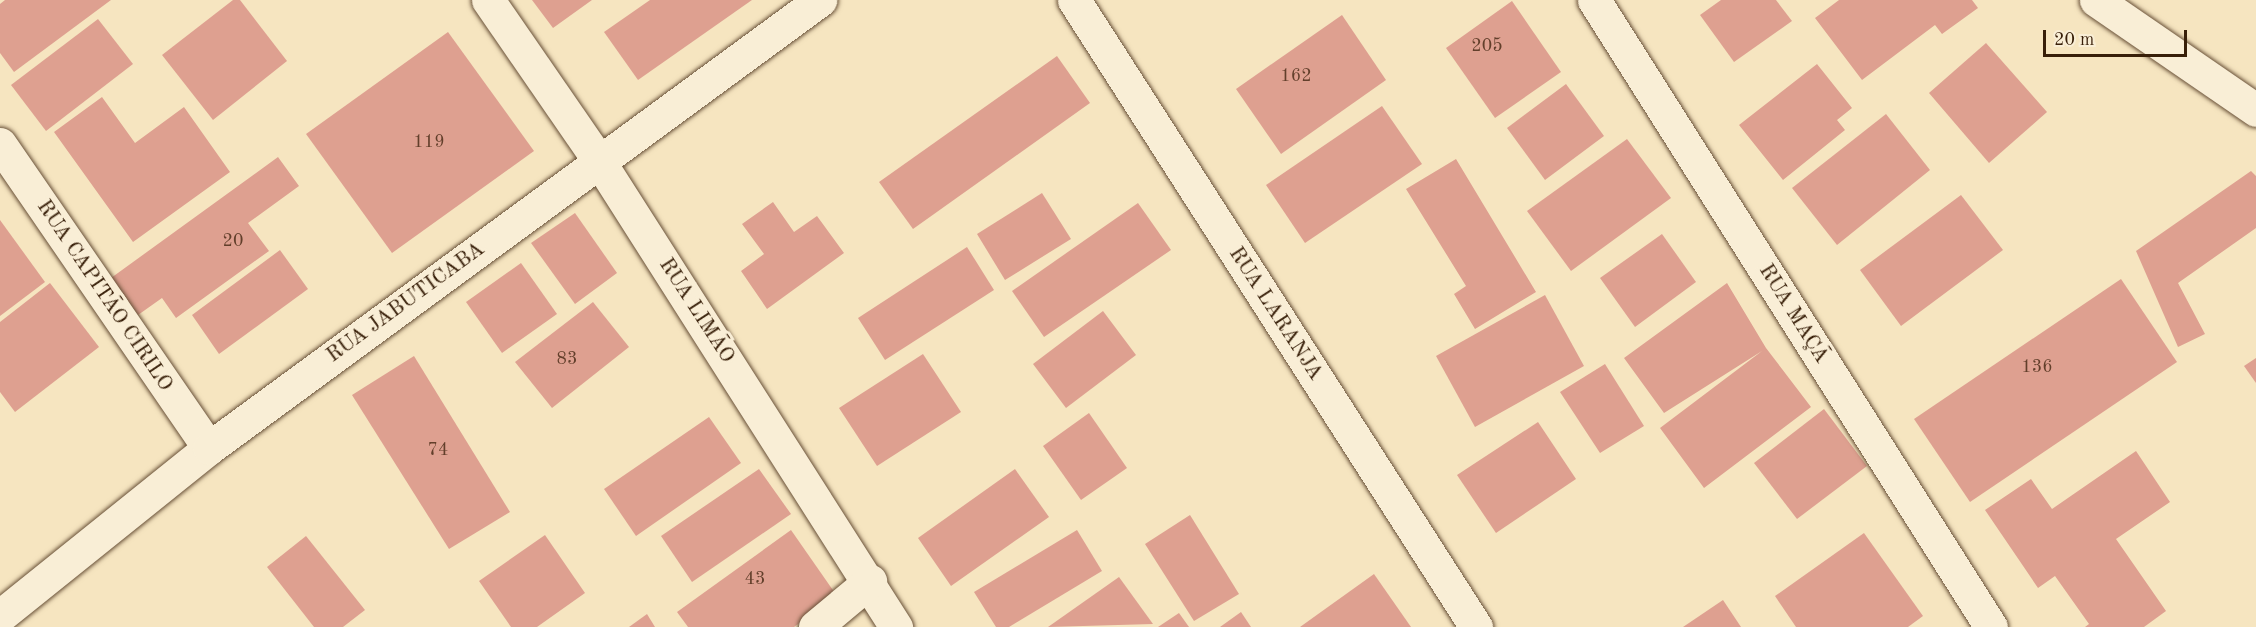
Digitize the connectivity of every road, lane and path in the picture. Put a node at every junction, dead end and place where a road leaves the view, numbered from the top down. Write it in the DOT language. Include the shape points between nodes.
graph roads {
  1 [pos="488,0"];
  2 [pos="820,0"];
  3 [pos="1074,0"];
  4 [pos="1594,0"];
  5 [pos="2096,0"];
  6 [pos="2256,110"];
  7 [pos="0,144"];
  8 [pos="599,161"];
  9 [pos="209,448"];
  10 [pos="870,581"];
  11 [pos="0,616"];
  12 [pos="815,627"];
  13 [pos="896,627"];
  14 [pos="1476,627"];
  15 [pos="1991,627"];
  1 -- 8 [label="street, RUA LIMÃO"];
  2 -- 8 [label="street, RUA JABUTICABA"];
  3 -- 14 [label="street, RUA LARANJA"];
  4 -- 15 [label="street, RUA MAÇÃ"];
  5 -- 6 [label="street"];
  7 -- 9 [label="street, RUA CAPITÃO CIRILO"];
  8 -- 9 [label="street, RUA JABUTICABA"];
  8 -- 10 [label="street, RUA LIMÃO"];
  9 -- 11 [label="street, RUA JABUTICABA"];
  10 -- 12 [label="street"];
  10 -- 13 [label="street, RUA LIMÃO"];
}
